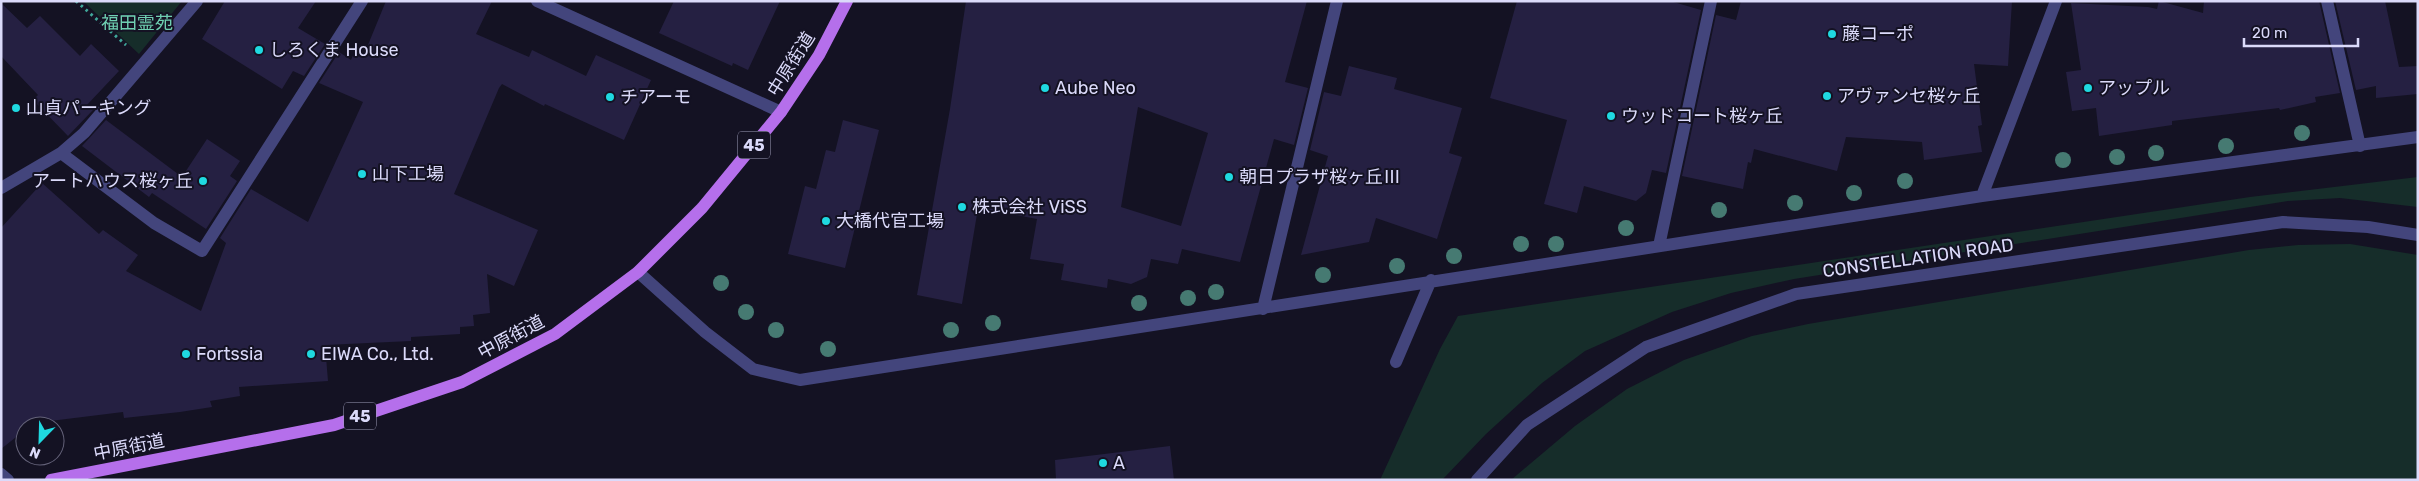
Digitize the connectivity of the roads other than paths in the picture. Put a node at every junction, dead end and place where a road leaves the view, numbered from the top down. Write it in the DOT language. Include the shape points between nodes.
graph roads {
  1 [pos="197,1"];
  2 [pos="362,1"];
  3 [pos="537,1"];
  4 [pos="847,1"];
  5 [pos="1337,1"];
  6 [pos="1712,1"];
  7 [pos="2056,1"];
  8 [pos="2327,1"];
  9 [pos="781,112"];
  10 [pos="2418,137"];
  11 [pos="2360,146"];
  12 [pos="61,153"];
  13 [pos="1,188"];
  14 [pos="1982,196"];
  15 [pos="2418,235"];
  16 [pos="1659,246"];
  17 [pos="638,272"];
  18 [pos="1431,280"];
  19 [pos="1263,309"];
  20 [pos="1396,362"];
  21 [pos="1,474"];
  22 [pos="8,480"];
  23 [pos="51,480"];
  24 [pos="1477,480"];
  1 -- 12 [label="street" via="84,133"];
  2 -- 12 [label="street" via="202,251 154,223"];
  3 -- 9 [label="street"];
  4 -- 9 [label="main road, 中原街道 / 45" via="819,55"];
  5 -- 19 [label="street"];
  6 -- 16 [label="street"];
  7 -- 14 [label="street"];
  8 -- 11 [label="street"];
  9 -- 17 [label="main road, 中原街道 / 45" via="702,208"];
  10 -- 11 [label="street"];
  11 -- 14 [label="street"];
  12 -- 13 [label="street"];
  14 -- 16 [label="street"];
  15 -- 24 [label="street, CONSTELLATION ROAD" via="2368,227 2283,222 1796,294 1646,347 1527,425"];
  16 -- 18 [label="street"];
  17 -- 19 [label="street" via="705,332 753,369 800,380"];
  17 -- 23 [label="main road, 中原街道 / 45" via="555,334 462,382 334,425"];
  18 -- 19 [label="street"];
  18 -- 20 [label="street"];
  21 -- 22 [label="street"];
}
